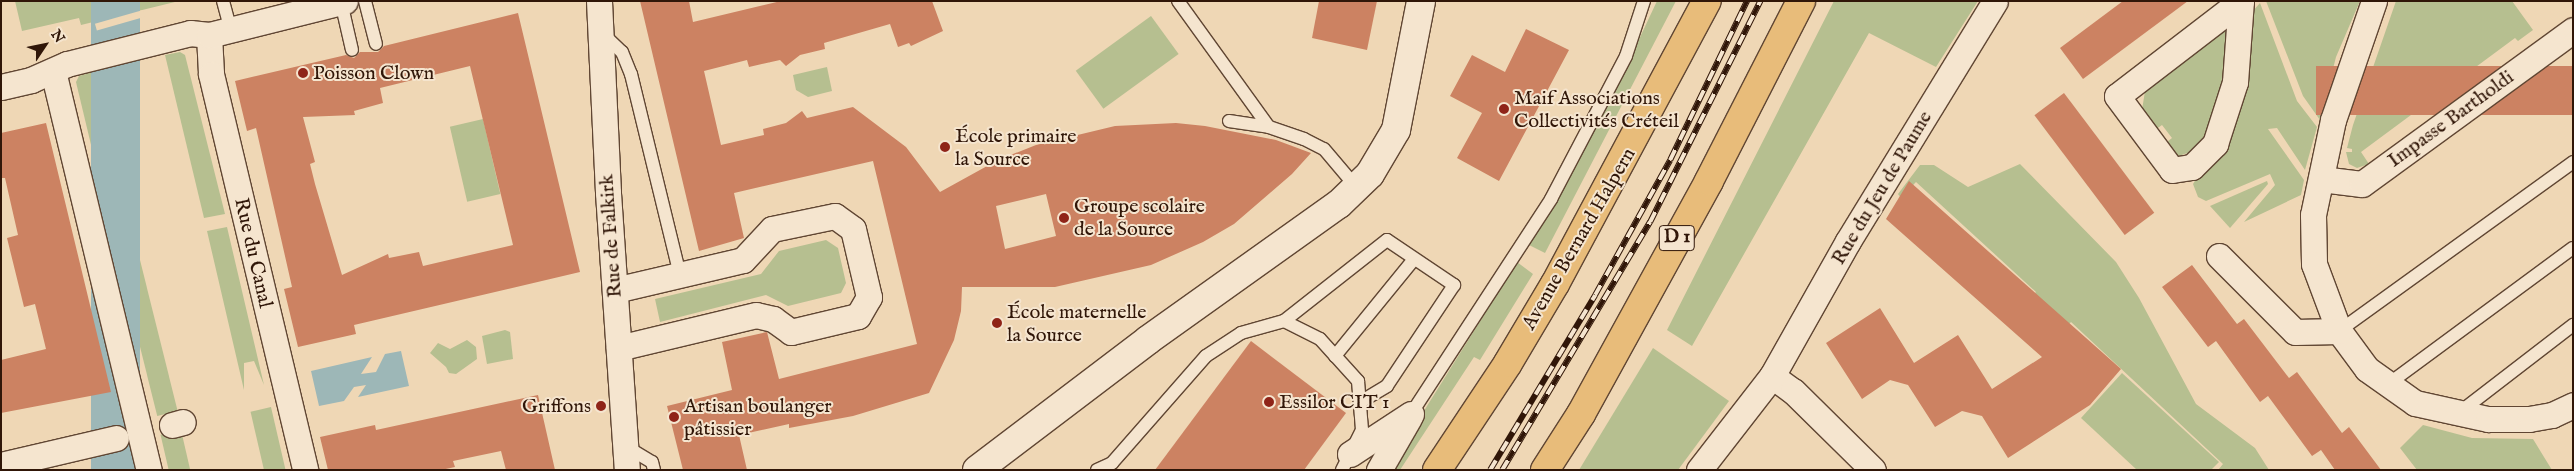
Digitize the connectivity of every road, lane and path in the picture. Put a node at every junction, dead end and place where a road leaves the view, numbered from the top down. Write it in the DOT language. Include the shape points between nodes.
graph roads {
  1 [pos="223,1"];
  2 [pos="599,1"];
  3 [pos="1178,1"];
  4 [pos="1421,1"];
  5 [pos="1644,1"];
  6 [pos="1707,1"];
  7 [pos="1801,1"];
  8 [pos="1995,1"];
  9 [pos="2241,1"];
  10 [pos="2374,1"];
  11 [pos="350,2"];
  12 [pos="316,5"];
  13 [pos="2573,30"];
  14 [pos="600,31"];
  15 [pos="220,32"];
  16 [pos="376,44"];
  17 [pos="352,50"];
  18 [pos="53,71"];
  19 [pos="1,87"];
  20 [pos="1228,121"];
  21 [pos="1269,127"];
  22 [pos="2573,162"];
  23 [pos="2321,179"];
  24 [pos="1356,188"];
  25 [pos="2573,248"];
  26 [pos="2219,256"];
  27 [pos="1414,259"];
  28 [pos="680,275"];
  29 [pos="614,290"];
  30 [pos="1284,321"];
  31 [pos="2573,325"];
  32 [pos="2339,331"];
  33 [pos="619,348"];
  34 [pos="1336,356"];
  35 [pos="1772,376"];
  36 [pos="2387,385"];
  37 [pos="1360,402"];
  38 [pos="2573,405"];
  39 [pos="1411,414"];
  40 [pos="2457,415"];
  41 [pos="116,438"];
  42 [pos="626,458"];
  43 [pos="1346,462"];
  44 [pos="1,465"];
  45 [pos="148,470"];
  46 [pos="305,470"];
  47 [pos="654,470"];
  48 [pos="977,470"];
  49 [pos="1097,470"];
  50 [pos="1379,470"];
  51 [pos="1437,470"];
  52 [pos="1545,470"];
  53 [pos="1699,470"];
  54 [pos="1872,470"];
  1 -- 15 [label="lane"];
  2 -- 14 [label="street, Rue de Falkirk"];
  3 -- 21 [label="lane"];
  4 -- 24 [label="street" via="1396,130 1377,164"];
  5 -- 39 [label="lane" via="1626,56 1551,199"];
  6 -- 51 [label="highway, Avenue Bernard Halpern" via="1555,284 1508,363"];
  7 -- 52 [label="highway, D 1" via="1709,180 1581,414"];
  8 -- 35 [label="street, Rue du Jeu de Paume" via="1848,240"];
  9 -- 9 [label="street" via="2235,82 2215,144 2192,167 2172,170 2117,96"];
  10 -- 23 [label="street" via="2332,120"];
  11 -- 12 [label="street"];
  11 -- 16 [label="lane"];
  11 -- 17 [label="lane"];
  12 -- 15 [label="street"];
  13 -- 23 [label="street, Impasse Bartholdi" via="2362,184"];
  14 -- 28 [label="lane" via="622,52 631,74"];
  14 -- 29 [label="street, Rue de Falkirk"];
  15 -- 18 [label="street" via="190,34 155,42 96,56"];
  15 -- 46 [label="street, Rue du Canal" via="211,74"];
  18 -- 19 [label="street"];
  18 -- 45 [label="street"];
  20 -- 21 [label="lane"];
  21 -- 24 [label="lane" via="1324,149"];
  22 -- 32 [label="lane"];
  23 -- 32 [label="street" via="2313,215 2314,264"];
  24 -- 48 [label="street"];
  25 -- 36 [label="lane"];
  26 -- 32 [label="street" via="2295,332"];
  27 -- 30 [label="lane" via="1386,240"];
  27 -- 34 [label="lane"];
  27 -- 37 [label="lane" via="1454,285 1387,386"];
  28 -- 29 [label="street"];
  28 -- 33 [label="street" via="743,260 772,229 835,216 853,229 869,297 858,316 791,332 773,319 756,315"];
  29 -- 33 [label="street, Rue de Falkirk"];
  30 -- 34 [label="lane" via="1320,339"];
  30 -- 49 [label="lane" via="1241,333 1206,356 1112,463"];
  31 -- 40 [label="lane"];
  32 -- 36 [label="street" via="2367,369"];
  33 -- 42 [label="street, Rue de Falkirk"];
  34 -- 37 [label="lane" via="1358,381"];
  35 -- 53 [label="street, Rue du Jeu de Paume"];
  35 -- 54 [label="street" via="1793,391"];
  36 -- 40 [label="street" via="2415,403"];
  37 -- 43 [label="lane" via="1362,430"];
  38 -- 40 [label="street" via="2552,415 2529,420"];
  39 -- 43 [label="street"];
  39 -- 50 [label="street"];
  41 -- 44 [label="street"];
  42 -- 47 [label="lane" via="652,462"];
}
